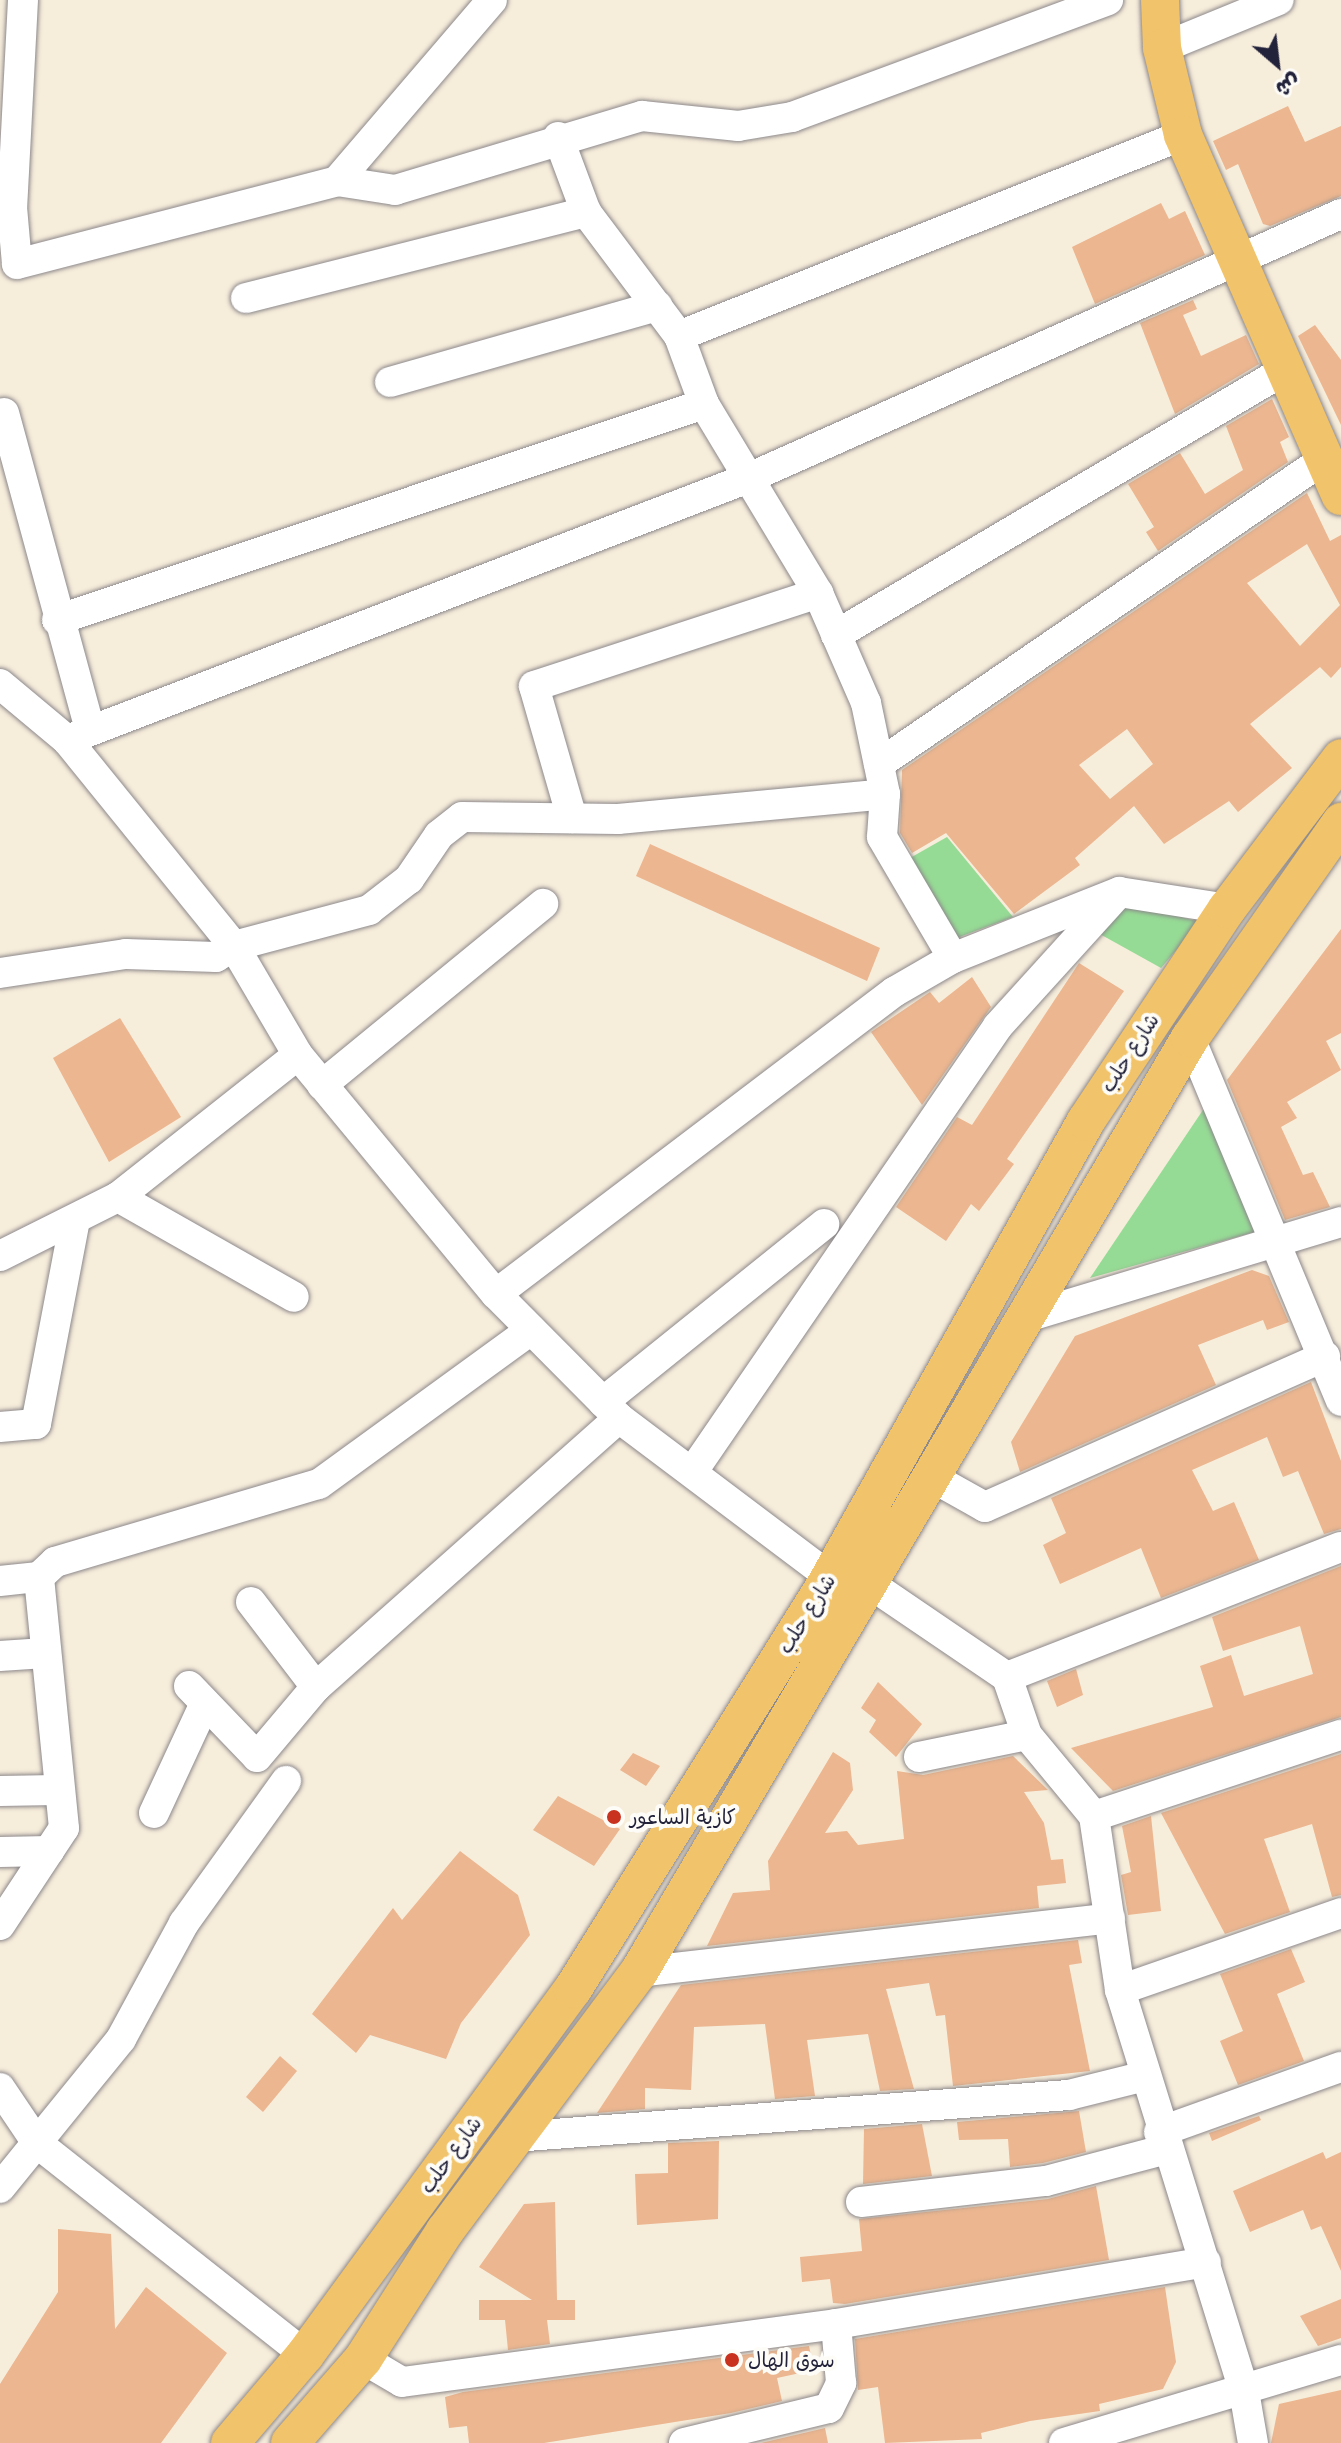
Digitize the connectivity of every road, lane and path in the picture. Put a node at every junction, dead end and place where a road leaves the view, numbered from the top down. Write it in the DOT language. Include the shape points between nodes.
graph roads {
  1 [pos="23,0"];
  2 [pos="492,0"];
  3 [pos="1108,0"];
  4 [pos="1160,0"];
  5 [pos="1279,0"];
  6 [pos="1162,48"];
  7 [pos="1183,135"];
  8 [pos="558,137"];
  9 [pos="337,181"];
  10 [pos="586,212"];
  11 [pos="1341,214"];
  12 [pos="1239,255"];
  13 [pos="246,298"];
  14 [pos="657,306"];
  15 [pos="679,336"];
  16 [pos="1285,370"];
  17 [pos="390,382"];
  18 [pos="704,404"];
  19 [pos="4,413"];
  20 [pos="1323,460"];
  21 [pos="751,477"];
  22 [pos="1341,496"];
  23 [pos="818,593"];
  24 [pos="57,620"];
  25 [pos="836,635"];
  26 [pos="0,684"];
  27 [pos="78,733"];
  28 [pos="1341,758"];
  29 [pos="879,764"];
  30 [pos="885,794"];
  31 [pos="1329,799"];
  32 [pos="572,818"];
  33 [pos="1341,822"];
  34 [pos="1119,892"];
  35 [pos="543,904"];
  36 [pos="1227,909"];
  37 [pos="234,946"];
  38 [pos="953,958"];
  39 [pos="0,973"];
  40 [pos="1190,1038"];
  41 [pos="298,1055"];
  42 [pos="322,1085"];
  43 [pos="118,1197"];
  44 [pos="1341,1222"];
  45 [pos="824,1224"];
  46 [pos="74,1225"];
  47 [pos="1277,1245"];
  48 [pos="0,1256"];
  49 [pos="496,1294"];
  50 [pos="294,1297"];
  51 [pos="1030,1316"];
  52 [pos="531,1330"];
  53 [pos="1325,1356"];
  54 [pos="1341,1401"];
  55 [pos="611,1410"];
  56 [pos="0,1427"];
  57 [pos="693,1471"];
  58 [pos="935,1479"];
  59 [pos="1341,1547"];
  60 [pos="39,1577"];
  61 [pos="830,1577"];
  62 [pos="0,1581"];
  63 [pos="873,1586"];
  64 [pos="251,1602"];
  65 [pos="45,1653"];
  66 [pos="0,1656"];
  67 [pos="1007,1677"];
  68 [pos="316,1687"];
  69 [pos="1027,1735"];
  70 [pos="1341,1735"];
  71 [pos="919,1757"];
  72 [pos="286,1781"];
  73 [pos="56,1790"];
  74 [pos="0,1791"];
  75 [pos="154,1813"];
  76 [pos="1094,1816"];
  77 [pos="49,1851"];
  78 [pos="0,1852"];
  79 [pos="1341,1913"];
  80 [pos="1110,1918"];
  81 [pos="0,1925"];
  82 [pos="639,1972"];
  83 [pos="1120,1990"];
  84 [pos="1341,2067"];
  85 [pos="1145,2076"];
  86 [pos="0,2088"];
  87 [pos="514,2137"];
  88 [pos="1163,2141"];
  89 [pos="37,2143"];
  90 [pos="0,2188"];
  91 [pos="861,2202"];
  92 [pos="1206,2262"];
  93 [pos="839,2323"];
  94 [pos="305,2355"];
  95 [pos="363,2359"];
  96 [pos="1341,2360"];
  97 [pos="1244,2391"];
  98 [pos="230,2443"];
  99 [pos="290,2443"];
  100 [pos="684,2443"];
  101 [pos="1064,2443"];
  102 [pos="1253,2443"];
  1 -- 9 [label="street" via="12,207 17,264"];
  2 -- 9 [label="street"];
  3 -- 8 [label="street" via="792,117 738,126 642,116"];
  4 -- 6 [label="main road"];
  5 -- 6 [label="street"];
  6 -- 7 [label="main road"];
  7 -- 12 [label="main road"];
  7 -- 15 [label="street"];
  8 -- 9 [label="street" via="395,190"];
  8 -- 10 [label="street"];
  10 -- 13 [label="street"];
  10 -- 14 [label="street"];
  11 -- 12 [label="street"];
  12 -- 16 [label="main road"];
  12 -- 21 [label="street"];
  14 -- 15 [label="street"];
  14 -- 17 [label="street"];
  15 -- 18 [label="street"];
  16 -- 20 [label="main road"];
  16 -- 25 [label="street"];
  18 -- 21 [label="street"];
  18 -- 24 [label="street"];
  19 -- 24 [label="street"];
  20 -- 22 [label="main road"];
  20 -- 29 [label="street"];
  21 -- 23 [label="street"];
  21 -- 27 [label="street"];
  23 -- 25 [label="street"];
  23 -- 32 [label="street" via="534,686"];
  24 -- 27 [label="street"];
  25 -- 29 [label="street" via="866,703"];
  26 -- 27 [label="street"];
  27 -- 37 [label="street"];
  28 -- 31 [label="main road, شارع حلب"];
  29 -- 30 [label="street"];
  30 -- 32 [label="street"];
  30 -- 38 [label="street" via="882,837"];
  31 -- 36 [label="main road, شارع حلب"];
  32 -- 37 [label="street" via="462,817 439,835 409,879 369,910"];
  33 -- 40 [label="main road, شارع حلب"];
  34 -- 36 [label="street"];
  34 -- 38 [label="street"];
  34 -- 57 [label="street" via="998,1026"];
  35 -- 42 [label="street"];
  36 -- 61 [label="main road, شارع حلب" via="1086,1121"];
  37 -- 39 [label="street" via="216,957 126,954"];
  37 -- 41 [label="street"];
  38 -- 49 [label="street" via="894,992"];
  40 -- 47 [label="street"];
  40 -- 51 [label="main road, شارع حلب"];
  41 -- 42 [label="street"];
  41 -- 43 [label="street"];
  42 -- 49 [label="street"];
  43 -- 46 [label="street"];
  43 -- 50 [label="street"];
  44 -- 47 [label="street"];
  45 -- 55 [label="street"];
  46 -- 48 [label="street"];
  46 -- 56 [label="street" via="36,1424"];
  47 -- 51 [label="street"];
  47 -- 53 [label="street"];
  49 -- 52 [label="street"];
  51 -- 58 [label="main road, شارع حلب"];
  52 -- 55 [label="street"];
  52 -- 60 [label="street" via="319,1484 55,1562"];
  53 -- 54 [label="street"];
  53 -- 58 [label="street" via="985,1507"];
  55 -- 57 [label="street"];
  55 -- 68 [label="street"];
  57 -- 61 [label="street"];
  58 -- 63 [label="main road, شارع حلب"];
  59 -- 67 [label="street"];
  60 -- 62 [label="street"];
  60 -- 65 [label="street"];
  61 -- 63 [label="street"];
  61 -- 94 [label="main road, شارع حلب" via="573,1989"];
  63 -- 67 [label="street"];
  63 -- 82 [label="main road, شارع حلب"];
  64 -- 68 [label="street"];
  65 -- 66 [label="street"];
  65 -- 73 [label="street"];
  67 -- 69 [label="street"];
  68 -- 75 [label="street" via="257,1757 197,1695"];
  69 -- 71 [label="street"];
  69 -- 76 [label="street"];
  70 -- 76 [label="street"];
  72 -- 89 [label="street" via="184,1923 121,2039"];
  73 -- 74 [label="street"];
  73 -- 77 [label="street" via="64,1828"];
  76 -- 80 [label="street"];
  77 -- 78 [label="street"];
  77 -- 81 [label="street"];
  79 -- 83 [label="street"];
  80 -- 82 [label="street"];
  80 -- 83 [label="street"];
  82 -- 87 [label="main road, شارع حلب"];
  83 -- 85 [label="street"];
  84 -- 88 [label="street"];
  85 -- 87 [label="street" via="1069,2095"];
  85 -- 88 [label="street"];
  86 -- 89 [label="street"];
  87 -- 95 [label="main road, شارع حلب"];
  88 -- 91 [label="street" via="1046,2181"];
  88 -- 92 [label="street"];
  89 -- 90 [label="street"];
  89 -- 94 [label="street"];
  92 -- 93 [label="street"];
  92 -- 97 [label="street"];
  93 -- 95 [label="street" via="402,2382"];
  93 -- 100 [label="street" via="841,2383 829,2408"];
  94 -- 98 [label="main road, شارع حلب"];
  95 -- 99 [label="main road, شارع حلب"];
  96 -- 97 [label="street"];
  97 -- 101 [label="street"];
  97 -- 102 [label="street"];
}
